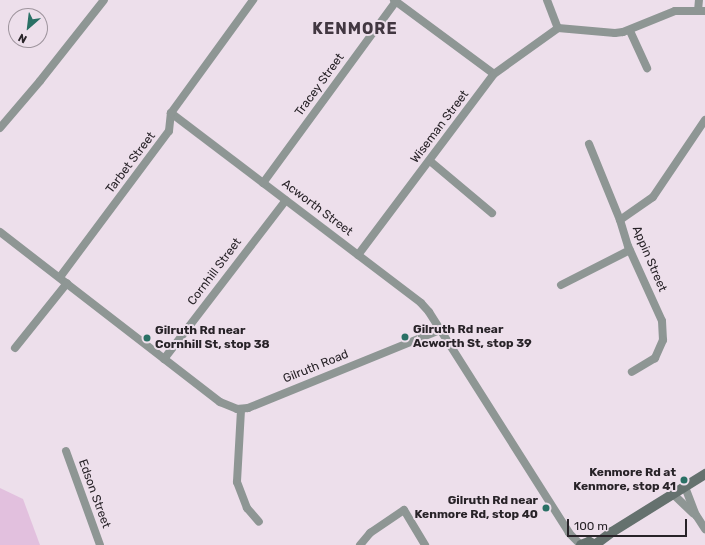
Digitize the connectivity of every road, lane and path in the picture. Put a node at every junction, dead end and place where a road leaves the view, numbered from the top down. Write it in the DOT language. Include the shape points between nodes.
graph roads {
  1 [pos="104,0"];
  2 [pos="253,0"];
  3 [pos="547,0"];
  4 [pos="699,0"];
  5 [pos="395,1"];
  6 [pos="701,11"];
  7 [pos="558,28"];
  8 [pos="630,31"];
  9 [pos="647,68"];
  10 [pos="494,74"];
  11 [pos="172,113"];
  12 [pos="705,120"];
  13 [pos="0,128"];
  14 [pos="589,144"];
  15 [pos="430,160"];
  16 [pos="263,183"];
  17 [pos="286,200"];
  18 [pos="492,213"];
  19 [pos="620,220"];
  20 [pos="0,232"];
  21 [pos="630,250"];
  22 [pos="358,255"];
  23 [pos="60,277"];
  24 [pos="67,283"];
  25 [pos="561,285"];
  26 [pos="440,330"];
  27 [pos="15,348"];
  28 [pos="164,359"];
  29 [pos="632,372"];
  30 [pos="241,410"];
  31 [pos="66,451"];
  32 [pos="705,474"];
  33 [pos="685,487"];
  34 [pos="673,494"];
  35 [pos="696,515"];
  36 [pos="259,522"];
  37 [pos="705,529"];
  38 [pos="100,545"];
  39 [pos="360,545"];
  40 [pos="425,545"];
  41 [pos="581,545"];
  42 [pos="596,545"];
  1 -- 13 [label="street" via="40,82"];
  2 -- 11 [label="street, Tarbet Street"];
  3 -- 7 [label="street"];
  4 -- 6 [label="street"];
  5 -- 10 [label="street"];
  5 -- 16 [label="street, Tracey Street"];
  6 -- 8 [label="street" via="675,11"];
  7 -- 8 [label="street" via="615,33"];
  7 -- 10 [label="street, Wiseman Street"];
  8 -- 9 [label="street"];
  10 -- 15 [label="street, Wiseman Street"];
  11 -- 16 [label="street, Acworth Street"];
  11 -- 23 [label="street, Tarbet Street" via="169,131"];
  12 -- 19 [label="street" via="653,197"];
  14 -- 19 [label="street, Appin Street"];
  15 -- 18 [label="street"];
  15 -- 22 [label="street, Wiseman Street"];
  16 -- 17 [label="street, Acworth Street"];
  17 -- 22 [label="street, Acworth Street"];
  17 -- 28 [label="street, Cornhill Street"];
  19 -- 21 [label="street, Appin Street"];
  20 -- 23 [label="street"];
  21 -- 25 [label="street"];
  21 -- 29 [label="street, Appin Street" via="662,320 663,340 655,358"];
  22 -- 26 [label="street, Acworth Street" via="421,303"];
  23 -- 24 [label="street"];
  24 -- 27 [label="street"];
  24 -- 28 [label="street"];
  26 -- 30 [label="street, Gilruth Road"];
  26 -- 41 [label="street" via="569,534"];
  28 -- 30 [label="street" via="224,405"];
  30 -- 36 [label="street" via="237,482 247,508"];
  31 -- 38 [label="street, Edson Street"];
  32 -- 33 [label="street"];
  33 -- 34 [label="street"];
  33 -- 35 [label="street"];
  34 -- 35 [label="street"];
  34 -- 42 [label="street" via="612,532"];
  35 -- 37 [label="street"];
  39 -- 40 [label="street" via="370,533 404,510"];
  41 -- 42 [label="street" via="590,542"];
}
